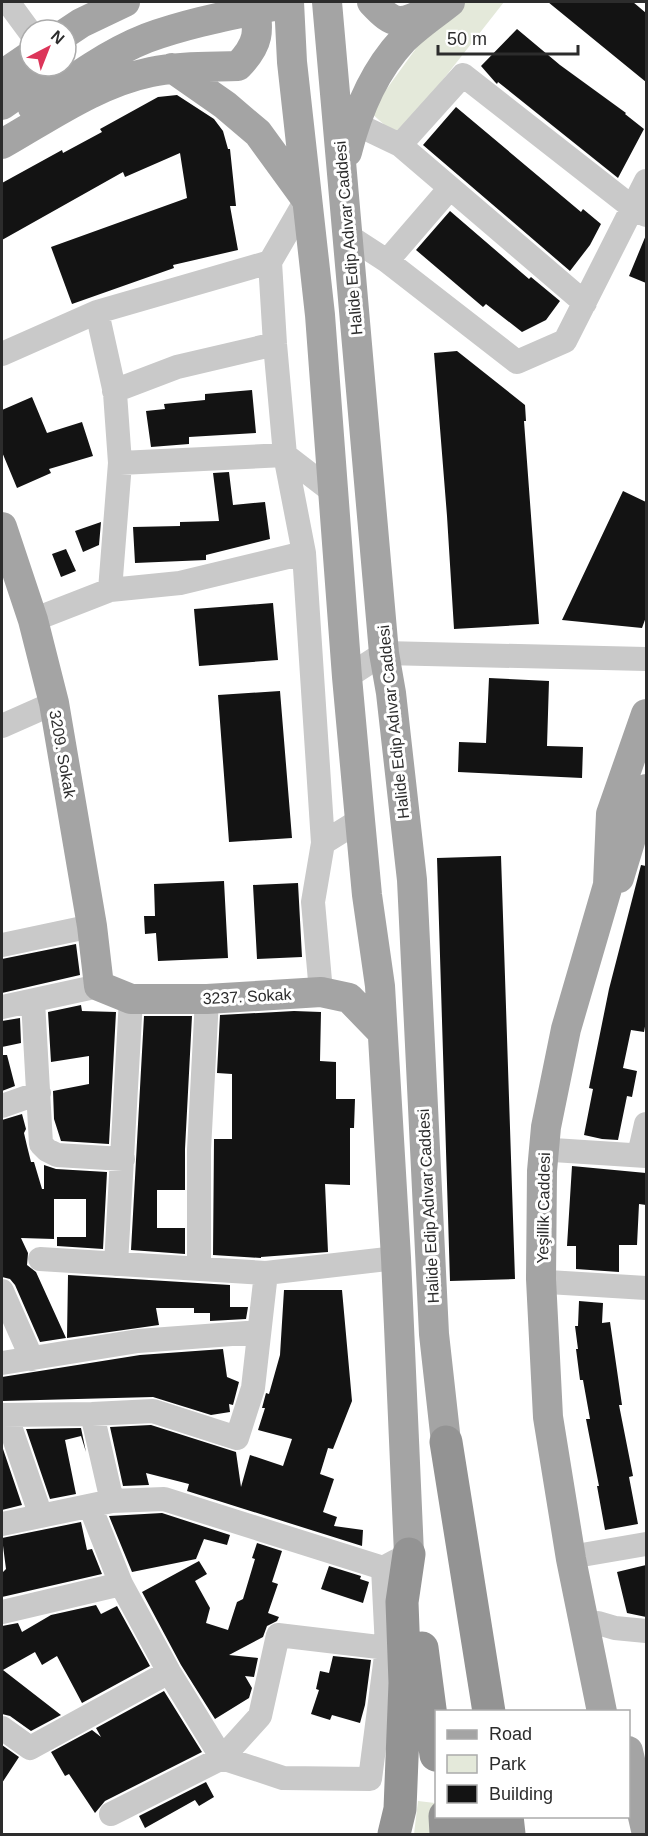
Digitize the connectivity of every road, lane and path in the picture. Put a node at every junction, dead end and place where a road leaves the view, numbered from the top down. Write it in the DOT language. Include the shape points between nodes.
graph roads {
  1 [pos="8,2"];
  2 [pos="125,2"];
  3 [pos="200,2"];
  4 [pos="254,2"];
  5 [pos="290,2"];
  6 [pos="327,2"];
  7 [pos="372,2"];
  8 [pos="450,2"];
  9 [pos="20,18"];
  10 [pos="78,25"];
  11 [pos="330,32"];
  12 [pos="78,53"];
  13 [pos="292,62"];
  14 [pos="78,63"];
  15 [pos="238,66"];
  16 [pos="172,68"];
  17 [pos="18,73"];
  18 [pos="2,75"];
  19 [pos="40,78"];
  20 [pos="46,78"];
  21 [pos="2,105"];
  22 [pos="354,123"];
  23 [pos="2,133"];
  24 [pos="2,144"];
  25 [pos="400,146"];
  26 [pos="342,169"];
  27 [pos="646,181"];
  28 [pos="450,188"];
  29 [pos="306,200"];
  30 [pos="640,211"];
  31 [pos="347,235"];
  32 [pos="387,261"];
  33 [pos="270,262"];
  34 [pos="585,303"];
  35 [pos="97,312"];
  36 [pos="275,344"];
  37 [pos="2,354"];
  38 [pos="114,391"];
  39 [pos="285,455"];
  40 [pos="120,463"];
  41 [pos="333,492"];
  42 [pos="2,527"];
  43 [pos="304,553"];
  44 [pos="9,575"];
  45 [pos="110,590"];
  46 [pos="33,620"];
  47 [pos="384,653"];
  48 [pos="646,659"];
  49 [pos="347,677"];
  50 [pos="54,703"];
  51 [pos="646,714"];
  52 [pos="2,726"];
  53 [pos="646,789"];
  54 [pos="360,820"];
  55 [pos="323,843"];
  56 [pos="637,855"];
  57 [pos="92,926"];
  58 [pos="2,945"];
  59 [pos="99,986"];
  60 [pos="321,992"];
  61 [pos="131,999"];
  62 [pos="207,999"];
  63 [pos="33,1001"];
  64 [pos="2,1007"];
  65 [pos="382,1032"];
  66 [pos="39,1094"];
  67 [pos="2,1106"];
  68 [pos="646,1124"];
  69 [pos="553,1150"];
  70 [pos="643,1156"];
  71 [pos="123,1159"];
  72 [pos="396,1258"];
  73 [pos="40,1259"];
  74 [pos="116,1264"];
  75 [pos="199,1269"];
  76 [pos="266,1273"];
  77 [pos="548,1282"];
  78 [pos="646,1288"];
  79 [pos="2,1291"];
  80 [pos="259,1332"];
  81 [pos="32,1359"];
  82 [pos="2,1363"];
  83 [pos="92,1414"];
  84 [pos="4,1415"];
  85 [pos="446,1442"];
  86 [pos="101,1503"];
  87 [pos="41,1516"];
  88 [pos="2,1524"];
  89 [pos="646,1544"];
  90 [pos="582,1555"];
  91 [pos="396,1561"];
  92 [pos="121,1584"];
  93 [pos="2,1612"];
  94 [pos="598,1623"];
  95 [pos="646,1631"];
  96 [pos="387,1648"];
  97 [pos="169,1672"];
  98 [pos="468,1710"];
  99 [pos="489,1710"];
  100 [pos="602,1710"];
  101 [pos="619,1710"];
  102 [pos="2,1728"];
  103 [pos="435,1750"];
  104 [pos="222,1758"];
  105 [pos="630,1760"];
  106 [pos="111,1814"];
  107 [pos="445,1818"];
  108 [pos="477,1818"];
  109 [pos="507,1818"];
  110 [pos="623,1818"];
  111 [pos="646,1830"];
  112 [pos="394,1834"];
  113 [pos="446,1834"];
  114 [pos="478,1834"];
  115 [pos="510,1834"];
  116 [pos="627,1834"];
  1 -- 9 [label="street"];
  2 -- 10 [label="main road"];
  3 -- 12 [label="main road" via="137,22"];
  4 -- 15 [label="main road" via="258,36 251,52"];
  5 -- 13 [label="main road"];
  5 -- 14 [label="main road" via="189,25 146,39 107,58"];
  6 -- 11 [label="main road, Halide Edip Adıvar Caddesi"];
  7 -- 8 [label="main road" via="398,22"];
  8 -- 22 [label="main road" via="404,40 377,75"];
  11 -- 13 [label="main road" via="311,55"];
  11 -- 26 [label="main road, Halide Edip Adıvar Caddesi"];
  13 -- 15 [label="main road"];
  13 -- 29 [label="main road"];
  15 -- 16 [label="main road"];
  16 -- 24 [label="main road" via="110,85"];
  16 -- 29 [label="main road" via="258,133"];
  17 -- 18 [label="main road"];
  19 -- 21 [label="main road"];
  20 -- 23 [label="main road"];
  22 -- 25 [label="street"];
  22 -- 26 [label="main road"];
  25 -- 28 [label="street"];
  25 -- 30 [label="street" via="463,75"];
  26 -- 31 [label="main road, Halide Edip Adıvar Caddesi"];
  27 -- 30 [label="street"];
  28 -- 32 [label="street"];
  28 -- 34 [label="street"];
  29 -- 33 [label="street"];
  29 -- 41 [label="main road" via="320,315"];
  30 -- 34 [label="street"];
  31 -- 32 [label="street"];
  31 -- 47 [label="main road, Halide Edip Adıvar Caddesi"];
  32 -- 34 [label="street" via="517,362 564,340"];
  33 -- 35 [label="street"];
  33 -- 36 [label="street"];
  35 -- 37 [label="street"];
  35 -- 38 [label="street"];
  36 -- 38 [label="street" via="177,367"];
  36 -- 39 [label="street"];
  38 -- 40 [label="street"];
  39 -- 40 [label="street"];
  39 -- 41 [label="street"];
  39 -- 43 [label="street"];
  40 -- 45 [label="street"];
  41 -- 49 [label="main road"];
  42 -- 44 [label="main road, 3209. Sokak"];
  43 -- 45 [label="street" via="180,583"];
  43 -- 55 [label="street"];
  44 -- 46 [label="main road, 3209. Sokak"];
  45 -- 46 [label="street"];
  46 -- 50 [label="main road, 3209. Sokak"];
  47 -- 48 [label="street"];
  47 -- 49 [label="street"];
  47 -- 85 [label="main road, Halide Edip Adıvar Caddesi" via="412,880 434,1334"];
  49 -- 54 [label="main road"];
  50 -- 52 [label="street"];
  50 -- 57 [label="main road, 3209. Sokak"];
  51 -- 100 [label="main road, Yeşillik Caddesi" via="611,813 608,885 566,1029 546,1127 542,1171 541,1279 548,1417"];
  53 -- 56 [label="main road, Yeşillik Caddesi"];
  54 -- 55 [label="street"];
  54 -- 65 [label="main road"];
  55 -- 60 [label="street" via="313,902"];
  56 -- 69 [label="main road, Yeşillik Caddesi" via="592,970"];
  57 -- 58 [label="street"];
  57 -- 59 [label="main road, 3209. Sokak"];
  59 -- 61 [label="main road, 3237. Sokak"];
  59 -- 63 [label="street"];
  60 -- 62 [label="main road, 3237. Sokak"];
  60 -- 65 [label="main road, 3237. Sokak" via="349,998"];
  61 -- 62 [label="main road, 3237. Sokak"];
  61 -- 71 [label="street"];
  62 -- 75 [label="street" via="199,1150"];
  63 -- 64 [label="street"];
  63 -- 66 [label="street"];
  65 -- 72 [label="main road"];
  66 -- 67 [label="street"];
  66 -- 71 [label="street" via="41,1144 47,1150 57,1155"];
  68 -- 70 [label="street"];
  69 -- 70 [label="street"];
  69 -- 77 [label="main road, Yeşillik Caddesi"];
  71 -- 74 [label="street"];
  72 -- 76 [label="street"];
  72 -- 91 [label="main road"];
  73 -- 74 [label="street"];
  74 -- 75 [label="street"];
  75 -- 76 [label="street"];
  76 -- 80 [label="street"];
  77 -- 78 [label="street"];
  77 -- 90 [label="main road, Yeşillik Caddesi" via="558,1416"];
  79 -- 81 [label="street"];
  80 -- 81 [label="street" via="138,1341"];
  80 -- 83 [label="street" via="253,1388 237,1438 153,1411"];
  81 -- 82 [label="street"];
  83 -- 84 [label="street"];
  83 -- 86 [label="street"];
  84 -- 87 [label="street"];
  85 -- 98 [label="highway"];
  85 -- 99 [label="highway"];
  86 -- 87 [label="street"];
  86 -- 91 [label="street" via="164,1499"];
  86 -- 92 [label="street"];
  87 -- 88 [label="street"];
  89 -- 90 [label="street"];
  90 -- 94 [label="main road, Yeşillik Caddesi"];
  91 -- 96 [label="street"];
  91 -- 103 [label="highway"];
  91 -- 112 [label="highway" via="405,1683 400,1809"];
  92 -- 93 [label="street"];
  92 -- 97 [label="street"];
  94 -- 95 [label="street"];
  94 -- 101 [label="main road, Yeşillik Caddesi"];
  96 -- 104 [label="street" via="278,1635 260,1716"];
  96 -- 104 [label="street" via="370,1779 284,1778"];
  97 -- 102 [label="street" via="30,1748"];
  97 -- 104 [label="street"];
  104 -- 106 [label="street"];
  105 -- 111 [label="main road"];
  107 -- 113 [label="highway"];
  108 -- 114 [label="highway"];
  109 -- 115 [label="highway"];
  110 -- 116 [label="main road"];
}
